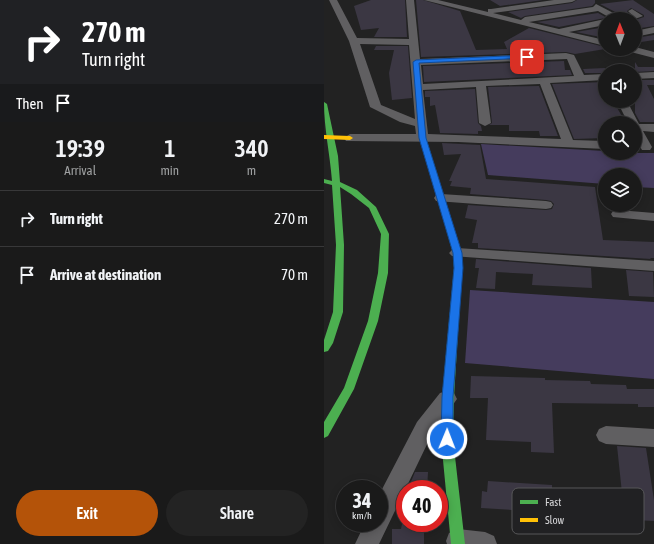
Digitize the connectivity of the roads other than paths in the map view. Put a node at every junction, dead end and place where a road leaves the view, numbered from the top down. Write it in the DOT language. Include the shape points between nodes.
graph roads {
  1 [pos="333,0"];
  2 [pos="410,0"];
  3 [pos="428,0"];
  4 [pos="572,0"];
  5 [pos="586,0"];
  6 [pos="474,2"];
  7 [pos="462,7"];
  8 [pos="600,8"];
  9 [pos="607,12"];
  10 [pos="486,13"];
  11 [pos="517,21"];
  12 [pos="598,23"];
  13 [pos="654,30"];
  14 [pos="558,31"];
  15 [pos="642,33"];
  16 [pos="598,40"];
  17 [pos="354,41"];
  18 [pos="414,42"];
  19 [pos="642,52"];
  20 [pos="654,55"];
  21 [pos="416,62"];
  22 [pos="654,75"];
  23 [pos="642,76"];
  24 [pos="598,77"];
  25 [pos="580,78"];
  26 [pos="544,80"];
  27 [pos="481,84"];
  28 [pos="418,87"];
  29 [pos="324,104"];
  30 [pos="485,122"];
  31 [pos="421,124"];
  32 [pos="642,126"];
  33 [pos="654,128"];
  34 [pos="324,137"];
  35 [pos="350,138"];
  36 [pos="422,138"];
  37 [pos="568,142"];
  38 [pos="598,144"];
  39 [pos="324,181"];
  40 [pos="441,198"];
  41 [pos="546,205"];
  42 [pos="618,214"];
  43 [pos="654,217"];
  44 [pos="457,253"];
  45 [pos="654,266"];
  46 [pos="324,348"];
  47 [pos="448,397"];
  48 [pos="324,432"];
  49 [pos="606,435"];
  50 [pos="654,438"];
  51 [pos="388,501"];
  52 [pos="373,532"];
  53 [pos="458,543"];
  54 [pos="367,544"];
  55 [pos="485,544"];
  1 -- 17 [label="street"];
  2 -- 18 [label="street"];
  3 -- 7 [label="street"];
  4 -- 10 [label="street"];
  5 -- 8 [label="street"];
  6 -- 7 [label="street"];
  7 -- 10 [label="street"];
  8 -- 9 [label="street"];
  8 -- 11 [label="street"];
  10 -- 11 [label="street"];
  11 -- 14 [label="street"];
  12 -- 14 [label="street"];
  13 -- 15 [label="street"];
  14 -- 16 [label="street"];
  17 -- 18 [label="street"];
  17 -- 31 [label="street" via="376,107 404,120"];
  18 -- 21 [label="street"];
  19 -- 20 [label="street"];
  21 -- 25 [label="street" via="566,56 571,58"];
  21 -- 28 [label="street"];
  22 -- 23 [label="street"];
  24 -- 25 [label="street"];
  25 -- 26 [label="street"];
  26 -- 27 [label="street"];
  26 -- 37 [label="street"];
  27 -- 28 [label="street"];
  27 -- 30 [label="street"];
  28 -- 31 [label="street"];
  29 -- 46 [label="main road" via="334,156 340,245 338,312"];
  31 -- 36 [label="street"];
  32 -- 33 [label="street"];
  34 -- 35 [label="main road"];
  35 -- 36 [label="street"];
  36 -- 37 [label="street"];
  36 -- 40 [label="main road"];
  37 -- 38 [label="street"];
  39 -- 48 [label="main road" via="341,185 354,192 372,207 385,234 383,273 373,321 349,389"];
  40 -- 41 [label="street"];
  40 -- 44 [label="main road"];
  42 -- 43 [label="street"];
  44 -- 45 [label="street"];
  44 -- 47 [label="main road"];
  47 -- 51 [label="street" via="424,428"];
  47 -- 53 [label="main road" via="447,439"];
  49 -- 50 [label="street"];
  52 -- 54 [label="street"];
  53 -- 55 [label="street"];
}
